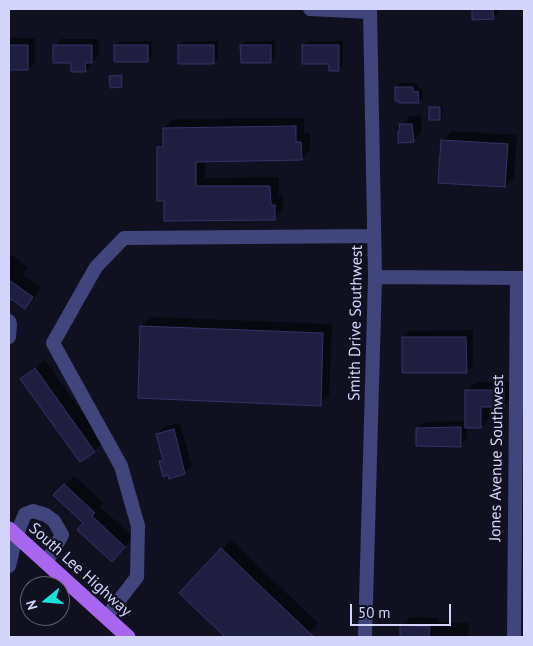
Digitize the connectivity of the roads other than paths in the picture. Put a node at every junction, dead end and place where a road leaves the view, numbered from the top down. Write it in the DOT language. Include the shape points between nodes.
graph roads {
  1 [pos="310,9"];
  2 [pos="370,10"];
  3 [pos="374,236"];
  4 [pos="375,277"];
  5 [pos="521,278"];
  6 [pos="9,321"];
  7 [pos="9,337"];
  8 [pos="13,533"];
  9 [pos="46,563"];
  10 [pos="9,566"];
  11 [pos="519,586"];
  12 [pos="106,617"];
  13 [pos="128,637"];
  14 [pos="365,637"];
  15 [pos="514,637"];
  1 -- 2 [label="street"];
  2 -- 3 [label="street, Smith Drive Southwest"];
  3 -- 4 [label="street, Smith Drive Southwest"];
  3 -- 12 [label="street" via="124,238 96,267 53,343 121,466 138,526 137,577"];
  4 -- 5 [label="street"];
  4 -- 14 [label="street, Smith Drive Southwest"];
  5 -- 11 [label="street, Jones Avenue Southwest"];
  6 -- 7 [label="street"];
  8 -- 9 [label="main road, South Lee Highway"];
  8 -- 9 [label="street" via="25,514 33,511 54,521 62,535"];
  8 -- 10 [label="street"];
  9 -- 12 [label="main road, South Lee Highway"];
  11 -- 15 [label="street, Jones Avenue Southwest"];
  12 -- 13 [label="main road, South Lee Highway"];
}
